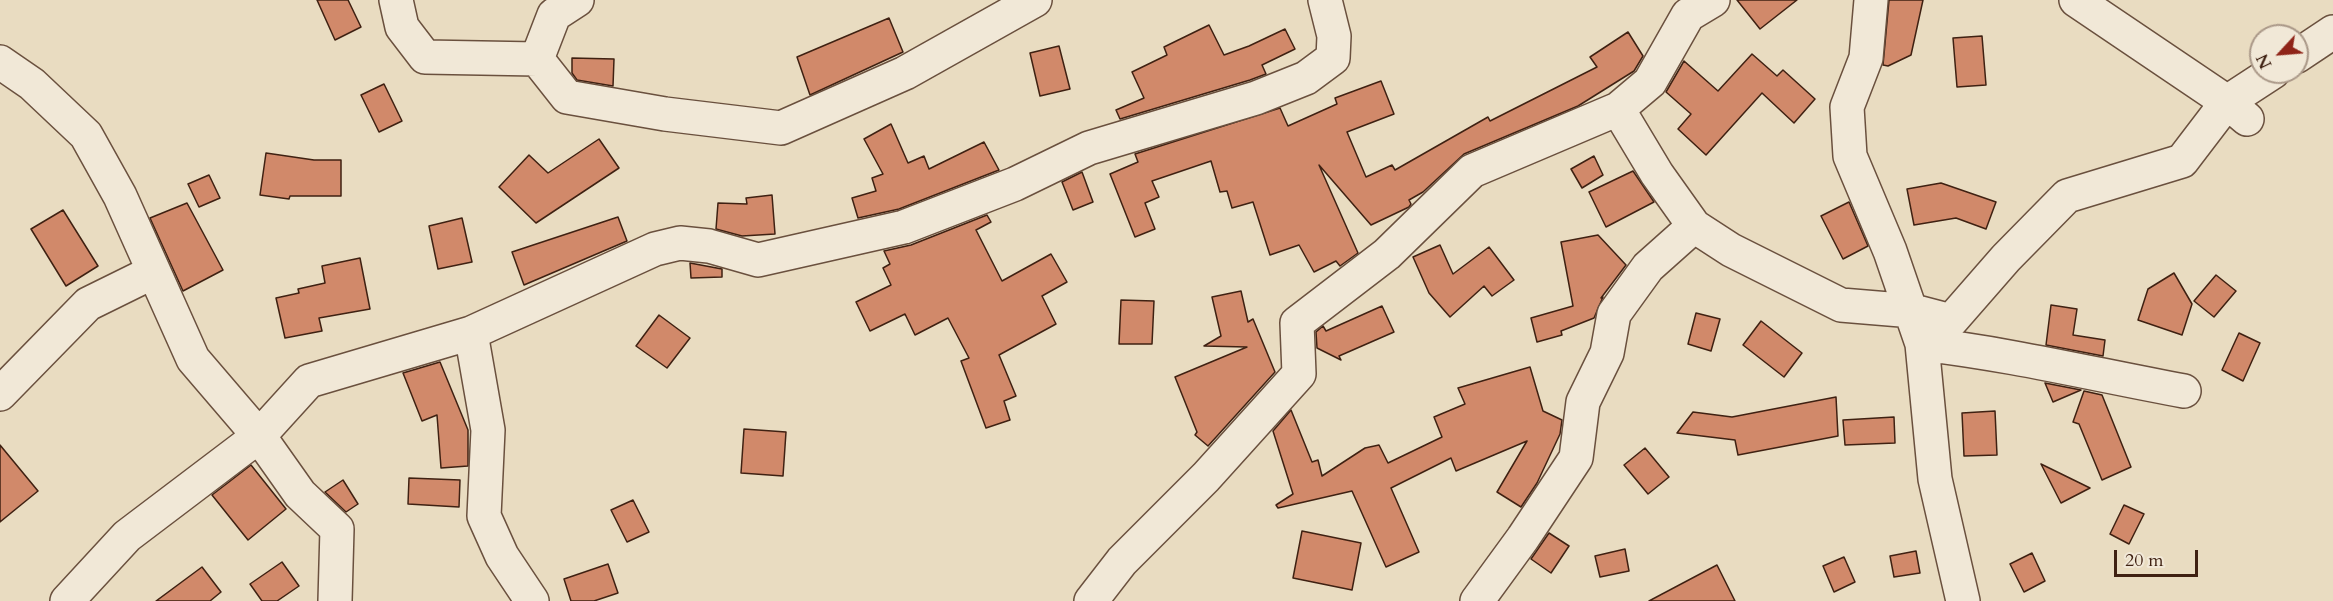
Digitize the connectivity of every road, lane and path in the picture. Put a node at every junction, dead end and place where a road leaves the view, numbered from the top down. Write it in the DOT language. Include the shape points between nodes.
graph roads {
  1 [pos="396,0"];
  2 [pos="577,0"];
  3 [pos="1035,0"];
  4 [pos="1325,0"];
  5 [pos="1713,0"];
  6 [pos="1871,0"];
  7 [pos="2076,0"];
  8 [pos="2333,32"];
  9 [pos="2309,48"];
  10 [pos="537,59"];
  11 [pos="0,62"];
  12 [pos="2262,84"];
  13 [pos="1618,109"];
  14 [pos="2237,111"];
  15 [pos="1694,226"];
  16 [pos="153,272"];
  17 [pos="1912,311"];
  18 [pos="471,333"];
  19 [pos="1922,344"];
  20 [pos="2184,391"];
  21 [pos="0,394"];
  22 [pos="259,436"];
  23 [pos="67,601"];
  24 [pos="335,601"];
  25 [pos="532,601"];
  26 [pos="1091,601"];
  27 [pos="1477,601"];
  28 [pos="1963,601"];
  1 -- 10 [label="street" via="402,27 425,57"];
  2 -- 10 [label="street" via="554,15"];
  3 -- 10 [label="street" via="905,73 781,128 567,97"];
  4 -- 18 [label="street" via="1334,36 1333,58 1306,78 1256,98 1089,148 1015,184 894,230 758,260 709,246 680,243 655,249"];
  5 -- 13 [label="street" via="1688,15 1650,82"];
  6 -- 17 [label="street" via="1866,58 1846,107 1850,156"];
  7 -- 14 [label="street"];
  8 -- 9 [label="street"];
  11 -- 16 [label="street" via="32,84 86,135 120,196"];
  12 -- 14 [label="street"];
  13 -- 15 [label="street"];
  13 -- 26 [label="street" via="1472,171 1387,254 1297,323 1299,374 1206,477 1122,561"];
  14 -- 17 [label="street" via="2182,160 2067,196 1951,321"];
  15 -- 17 [label="street" via="1770,272 1841,305"];
  15 -- 27 [label="street" via="1648,267 1614,314 1607,353 1582,402 1576,458"];
  16 -- 21 [label="street" via="88,304"];
  16 -- 22 [label="street" via="193,359"];
  17 -- 19 [label="street"];
  18 -- 22 [label="street" via="309,381"];
  18 -- 25 [label="street" via="488,430 484,516 502,556"];
  19 -- 20 [label="street" via="1985,351"];
  19 -- 28 [label="street" via="1935,479"];
  22 -- 23 [label="street" via="127,537"];
  22 -- 24 [label="street" via="300,494 337,529"];
}
